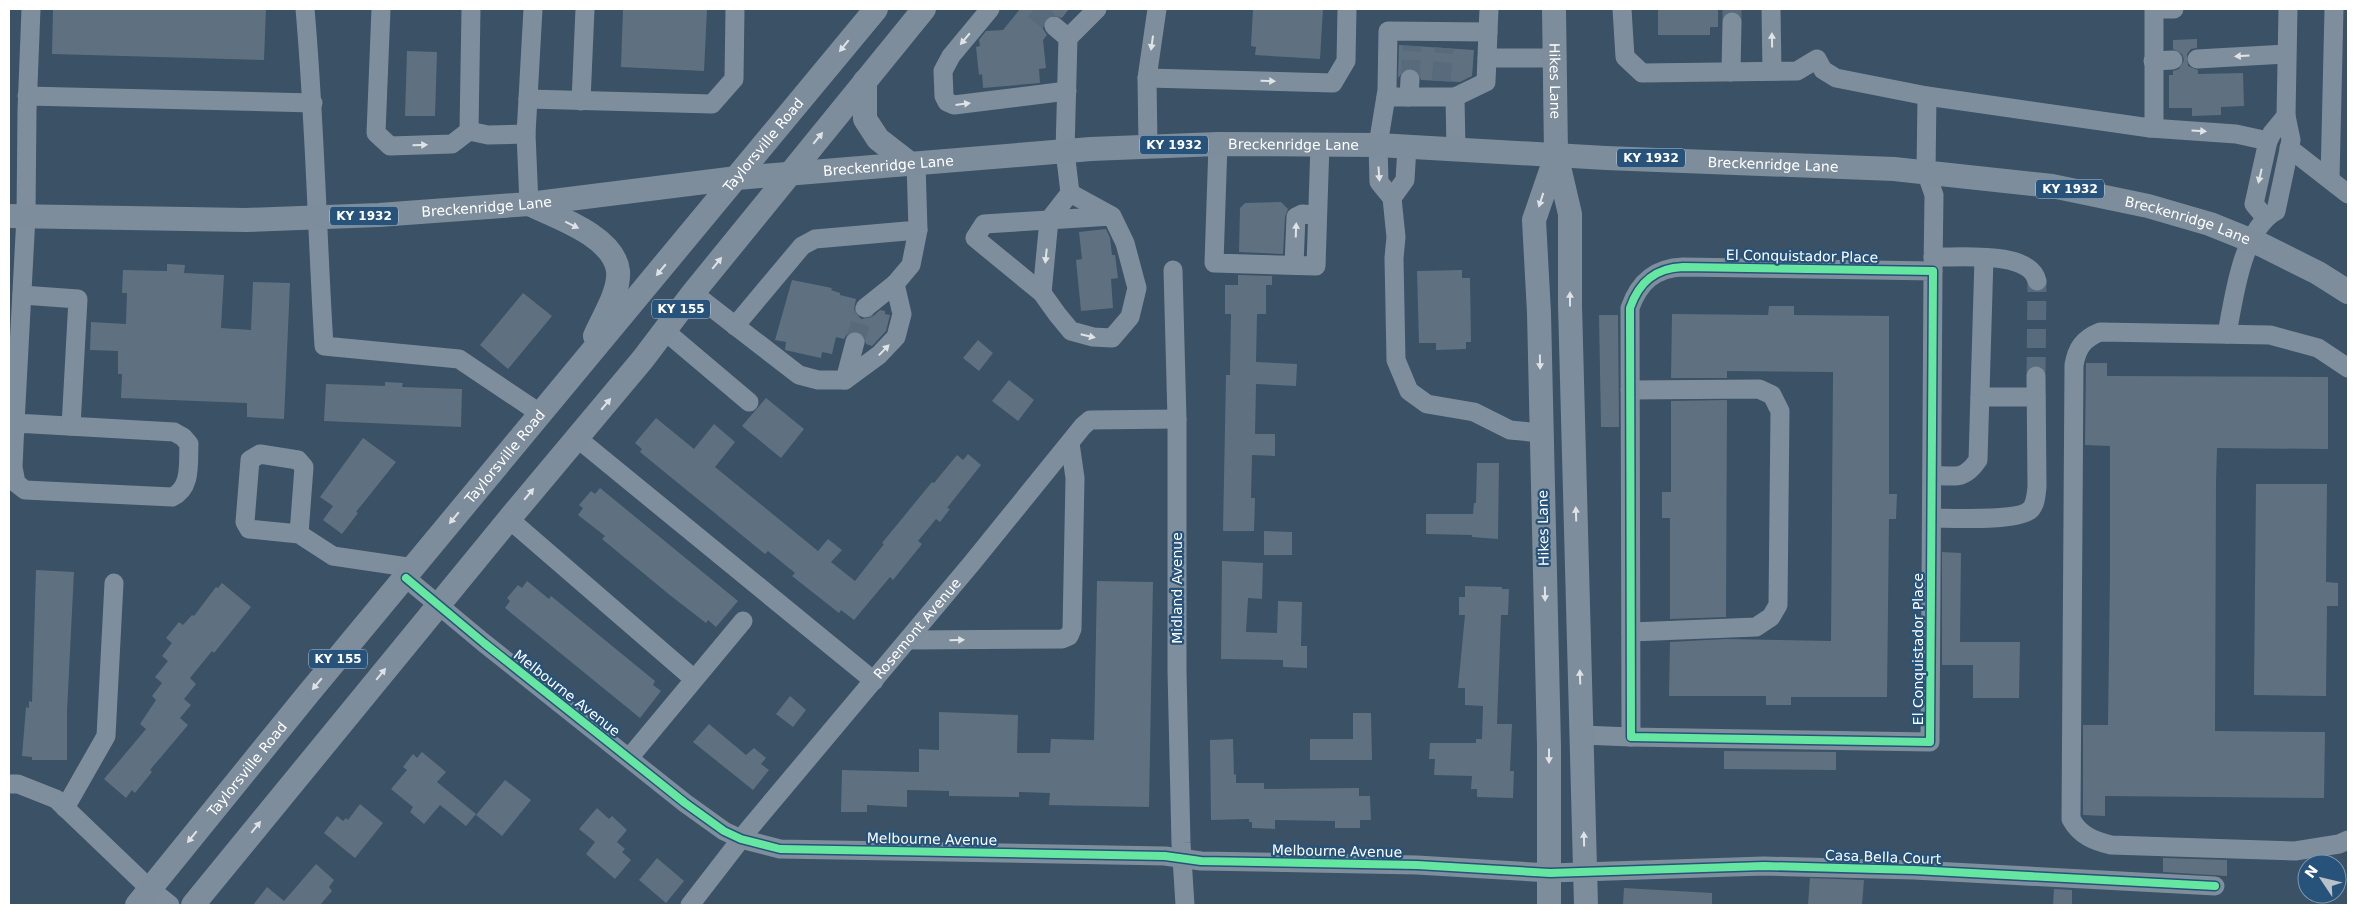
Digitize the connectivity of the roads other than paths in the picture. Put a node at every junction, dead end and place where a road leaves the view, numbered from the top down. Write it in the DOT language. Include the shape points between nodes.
graph roads {
  1 [pos="31,9"];
  2 [pos="305,9"];
  3 [pos="381,9"];
  4 [pos="471,9"];
  5 [pos="533,9"];
  6 [pos="585,9"];
  7 [pos="735,9"];
  8 [pos="876,9"];
  9 [pos="924,9"];
  10 [pos="990,9"];
  11 [pos="1096,9"];
  12 [pos="1157,9"];
  13 [pos="1347,9"];
  14 [pos="1488,9"];
  15 [pos="1554,9"];
  16 [pos="1622,9"];
  17 [pos="1771,9"];
  18 [pos="2174,9"];
  19 [pos="2288,9"];
  20 [pos="2339,18"];
  21 [pos="1732,22"];
  22 [pos="1488,32"];
  23 [pos="2341,50"];
  24 [pos="2286,54"];
  25 [pos="1487,58"];
  26 [pos="1555,58"];
  27 [pos="2197,59"];
  28 [pos="2173,60"];
  29 [pos="2154,61"];
  30 [pos="1772,71"];
  31 [pos="1731,72"];
  32 [pos="1147,78"];
  33 [pos="865,81"];
  34 [pos="2340,84"];
  35 [pos="1067,91"];
  36 [pos="1445,92"];
  37 [pos="27,96"];
  38 [pos="1927,96"];
  39 [pos="1386,97"];
  40 [pos="528,99"];
  41 [pos="581,101"];
  42 [pos="313,103"];
  43 [pos="2340,110"];
  44 [pos="2286,116"];
  45 [pos="2150,128"];
  46 [pos="469,131"];
  47 [pos="526,134"];
  48 [pos="2268,141"];
  49 [pos="1218,144"];
  50 [pos="1320,144"];
  51 [pos="1378,145"];
  52 [pos="1148,146"];
  53 [pos="1407,147"];
  54 [pos="2289,148"];
  55 [pos="1456,149"];
  56 [pos="1066,151"];
  57 [pos="1556,154"];
  58 [pos="913,163"];
  59 [pos="1926,172"];
  60 [pos="787,175"];
  61 [pos="737,178"];
  62 [pos="2330,179"];
  63 [pos="1070,193"];
  64 [pos="2348,194"];
  65 [pos="1392,198"];
  66 [pos="529,204"];
  67 [pos="17,216"];
  68 [pos="1112,216"];
  69 [pos="2265,217"];
  70 [pos="316,218"];
  71 [pos="1049,220"];
  72 [pos="918,230"];
  73 [pos="2252,241"];
  74 [pos="1984,258"];
  75 [pos="1933,264"];
  76 [pos="1173,270"];
  77 [pos="2037,281"];
  78 [pos="895,284"];
  79 [pos="2348,292"];
  80 [pos="693,293"];
  81 [pos="1042,293"];
  82 [pos="22,295"];
  83 [pos="865,308"];
  84 [pos="735,326"];
  85 [pos="665,331"];
  86 [pos="2228,334"];
  87 [pos="855,342"];
  88 [pos="14,353"];
  89 [pos="582,364"];
  90 [pos="2348,368"];
  91 [pos="2036,376"];
  92 [pos="845,380"];
  93 [pos="1630,390"];
  94 [pos="1980,397"];
  95 [pos="2036,397"];
  96 [pos="749,402"];
  97 [pos="541,414"];
  98 [pos="1176,419"];
  99 [pos="15,423"];
  100 [pos="71,426"];
  101 [pos="1541,433"];
  102 [pos="577,438"];
  103 [pos="1070,443"];
  104 [pos="11,467"];
  105 [pos="1932,475"];
  106 [pos="509,518"];
  107 [pos="1932,518"];
  108 [pos="299,534"];
  109 [pos="410,573"];
  110 [pos="114,584"];
  111 [pos="438,605"];
  112 [pos="743,621"];
  113 [pos="1631,632"];
  114 [pos="909,640"];
  115 [pos="694,679"];
  116 [pos="874,681"];
  117 [pos="1582,735"];
  118 [pos="1631,737"];
  119 [pos="629,758"];
  120 [pos="9,784"];
  121 [pos="65,808"];
  122 [pos="741,839"];
  123 [pos="2348,840"];
  124 [pos="1183,859"];
  125 [pos="1585,870"];
  126 [pos="1550,873"];
  127 [pos="2215,886"];
  128 [pos="143,897"];
  129 [pos="170,905"];
  130 [pos="193,905"];
  131 [pos="690,905"];
  132 [pos="1186,905"];
  133 [pos="1549,905"];
  134 [pos="1586,905"];
  1 -- 37 [label="street"];
  2 -- 42 [label="street"];
  3 -- 46 [label="street, one-way" via="376,133 390,146 452,144"];
  4 -- 46 [label="street"];
  5 -- 40 [label="street"];
  6 -- 41 [label="street"];
  7 -- 41 [label="street" via="734,78 712,104"];
  8 -- 61 [label="main road, Taylorsville Road / KY 155, one-way"];
  9 -- 33 [label="main road, KY 155"];
  10 -- 35 [label="street, one-way" via="951,56 943,71 947,102 954,105"];
  11 -- 35 [label="street" via="1061,32"];
  12 -- 32 [label="street, one-way"];
  32 -- 13 [label="street, one-way" via="1333,83 1346,61"];
  14 -- 22 [label="street"];
  15 -- 26 [label="main road, Hikes Lane"];
  16 -- 31 [label="street" via="1625,57 1642,73"];
  30 -- 17 [label="street, one-way"];
  18 -- 29 [label="street" via="2154,9"];
  19 -- 24 [label="street"];
  20 -- 23 [label="street"];
  21 -- 31 [label="street"];
  22 -- 25 [label="street"];
  22 -- 39 [label="street" via="1445,40 1412,39 1388,31"];
  23 -- 34 [label="street"];
  24 -- 27 [label="street, one-way"];
  24 -- 44 [label="street"];
  25 -- 26 [label="street"];
  25 -- 36 [label="street" via="1486,82"];
  26 -- 57 [label="main road, Hikes Lane"];
  28 -- 29 [label="street"];
  29 -- 45 [label="street" via="2154,123"];
  30 -- 31 [label="street"];
  30 -- 38 [label="street" via="1798,71 1817,59 1823,70 1836,78"];
  32 -- 52 [label="street"];
  33 -- 58 [label="main road" via="865,119 878,139"];
  60 -- 33 [label="main road, KY 155, one-way"];
  34 -- 43 [label="street"];
  35 -- 56 [label="street"];
  36 -- 39 [label="street" via="1410,88"];
  36 -- 55 [label="street"];
  37 -- 42 [label="street"];
  37 -- 67 [label="street"];
  38 -- 45 [label="street"];
  38 -- 59 [label="street, El Conquistador Place"];
  39 -- 51 [label="street"];
  40 -- 41 [label="street"];
  40 -- 47 [label="street"];
  42 -- 70 [label="street"];
  43 -- 62 [label="street"];
  44 -- 48 [label="street"];
  44 -- 54 [label="street" via="2291,140"];
  45 -- 48 [label="street, one-way" via="2236,134"];
  46 -- 47 [label="street" via="488,135"];
  47 -- 66 [label="street"];
  48 -- 69 [label="street, one-way" via="2254,204"];
  49 -- 50 [label="main road, Breckenridge Lane / KY 1932"];
  49 -- 50 [label="street" via="1214,263 1316,266"];
  49 -- 52 [label="main road, Breckenridge Lane / KY 1932"];
  50 -- 51 [label="main road, Breckenridge Lane / KY 1932"];
  51 -- 53 [label="main road, Breckenridge Lane / KY 1932"];
  51 -- 65 [label="street, one-way" via="1379,182"];
  52 -- 56 [label="main road, Breckenridge Lane / KY 1932"];
  53 -- 55 [label="main road, Breckenridge Lane / KY 1932"];
  53 -- 65 [label="street" via="1405,180"];
  54 -- 62 [label="street"];
  54 -- 69 [label="street" via="2276,211"];
  55 -- 57 [label="main road, Breckenridge Lane / KY 1932"];
  56 -- 58 [label="main road, Breckenridge Lane / KY 1932"];
  56 -- 63 [label="street"];
  57 -- 59 [label="main road, Breckenridge Lane / KY 1932"];
  57 -- 101 [label="main road, Hikes Lane, one-way" via="1534,220 1540,313"];
  117 -- 57 [label="main road, Hikes Lane, one-way" via="1570,214"];
  58 -- 60 [label="main road, Breckenridge Lane / KY 1932"];
  58 -- 72 [label="street"];
  59 -- 73 [label="main road, Breckenridge Lane / KY 1932" via="2052,186 2148,206 2210,224"];
  59 -- 75 [label="street, El Conquistador Place" via="1934,195"];
  60 -- 61 [label="main road, Breckenridge Lane / KY 1932"];
  80 -- 60 [label="main road, KY 155, one-way"];
  61 -- 66 [label="main road, Breckenridge Lane / KY 1932"];
  61 -- 89 [label="main road, Taylorsville Road / KY 155, one-way"];
  62 -- 64 [label="street"];
  63 -- 68 [label="street"];
  63 -- 71 [label="street"];
  65 -- 101 [label="street" via="1396,237 1396,360 1408,391 1427,404 1474,412 1510,430"];
  66 -- 70 [label="main road, Breckenridge Lane / KY 1932"];
  66 -- 89 [label="main road, one-way" via="593,235 611,253 618,271 614,294"];
  67 -- 70 [label="main road, Breckenridge Lane / KY 1932"];
  67 -- 82 [label="street"];
  68 -- 71 [label="street"];
  81 -- 68 [label="street, one-way" via="1071,331 1093,338 1112,338 1130,317 1137,288 1125,243"];
  69 -- 73 [label="street"];
  70 -- 97 [label="street" via="324,346 459,359"];
  71 -- 81 [label="street, one-way"];
  71 -- 81 [label="street" via="984,224 975,238"];
  72 -- 78 [label="street" via="911,266"];
  72 -- 84 [label="street" via="815,240 802,246"];
  73 -- 79 [label="main road, Breckenridge Lane / KY 1932" via="2318,273"];
  73 -- 86 [label="street" via="2238,275"];
  74 -- 75 [label="street"];
  74 -- 77 [label="street" via="2012,259 2030,269"];
  74 -- 94 [label="street"];
  75 -- 93 [label="street, El Conquistador Place" via="1683,267 1656,273 1644,282 1630,308"];
  75 -- 105 [label="street, El Conquistador Place"];
  76 -- 98 [label="street, Midland Avenue"];
  78 -- 83 [label="street"];
  92 -- 78 [label="street, one-way" via="879,355 896,337 902,314"];
  80 -- 84 [label="street"];
  80 -- 85 [label="main road, KY 155"];
  82 -- 88 [label="street"];
  82 -- 100 [label="street" via="78,299"];
  84 -- 92 [label="street" via="799,375 818,380"];
  85 -- 96 [label="street"];
  102 -- 85 [label="main road, KY 155, one-way"];
  86 -- 90 [label="street" via="2270,335 2318,348"];
  86 -- 123 [label="street" via="2100,332 2089,337 2077,349 2074,365 2071,819 2076,828 2092,840 2112,846 2296,851"];
  87 -- 92 [label="street"];
  88 -- 99 [label="street"];
  89 -- 97 [label="main road, Taylorsville Road / KY 155"];
  91 -- 95 [label="street"];
  93 -- 113 [label="street, El Conquistador Place"];
  93 -- 113 [label="street" via="1759,389 1772,395 1780,412 1778,605 1772,617 1756,626"];
  94 -- 95 [label="street"];
  94 -- 105 [label="street" via="1978,460 1970,472 1960,476"];
  95 -- 107 [label="street" via="2037,487 2036,501 2031,509 2014,517"];
  97 -- 109 [label="main road, Taylorsville Road / KY 155, one-way"];
  98 -- 103 [label="street, Rosemont Avenue" via="1090,420"];
  98 -- 124 [label="street, Midland Avenue" via="1176,671"];
  99 -- 100 [label="street"];
  99 -- 104 [label="street"];
  100 -- 104 [label="street" via="174,432 189,444 187,482 181,493 172,497 25,490 16,483"];
  101 -- 126 [label="main road, Hikes Lane, one-way"];
  106 -- 102 [label="main road, KY 155, one-way"];
  102 -- 116 [label="street"];
  103 -- 114 [label="street, Rosemont Avenue"];
  114 -- 103 [label="street, one-way" via="1052,639 1069,636 1072,629 1075,478"];
  105 -- 107 [label="street, El Conquistador Place"];
  106 -- 111 [label="main road, KY 155"];
  106 -- 115 [label="street"];
  107 -- 118 [label="street, El Conquistador Place" via="1930,742"];
  108 -- 108 [label="street" via="249,529 245,522 250,460 260,454 298,460 304,467"];
  108 -- 109 [label="street" via="334,556"];
  109 -- 111 [label="street, Melbourne Avenue"];
  109 -- 128 [label="main road, Taylorsville Road / KY 155, one-way"];
  110 -- 121 [label="street" via="106,736"];
  111 -- 119 [label="street, Melbourne Avenue"];
  130 -- 111 [label="main road, KY 155, one-way"];
  112 -- 115 [label="street"];
  113 -- 118 [label="street, El Conquistador Place"];
  114 -- 116 [label="street, Rosemont Avenue"];
  115 -- 119 [label="street"];
  116 -- 122 [label="street, Rosemont Avenue"];
  117 -- 118 [label="street, El Conquistador Place"];
  125 -- 117 [label="main road, Hikes Lane, one-way"];
  119 -- 122 [label="street, Melbourne Avenue" via="724,831"];
  120 -- 121 [label="street" via="18,784 56,799"];
  121 -- 128 [label="street"];
  122 -- 124 [label="street, Melbourne Avenue" via="780,849"];
  122 -- 131 [label="street, Rosemont Avenue"];
  124 -- 126 [label="street, Melbourne Avenue" via="1201,862 1416,865"];
  124 -- 132 [label="street, Midland Avenue"];
  125 -- 126 [label="street, Casa Bella Court"];
  125 -- 127 [label="street, Casa Bella Court" via="1774,866"];
  125 -- 134 [label="main road, Hikes Lane"];
  126 -- 133 [label="main road, Hikes Lane"];
  128 -- 129 [label="street"];
}
